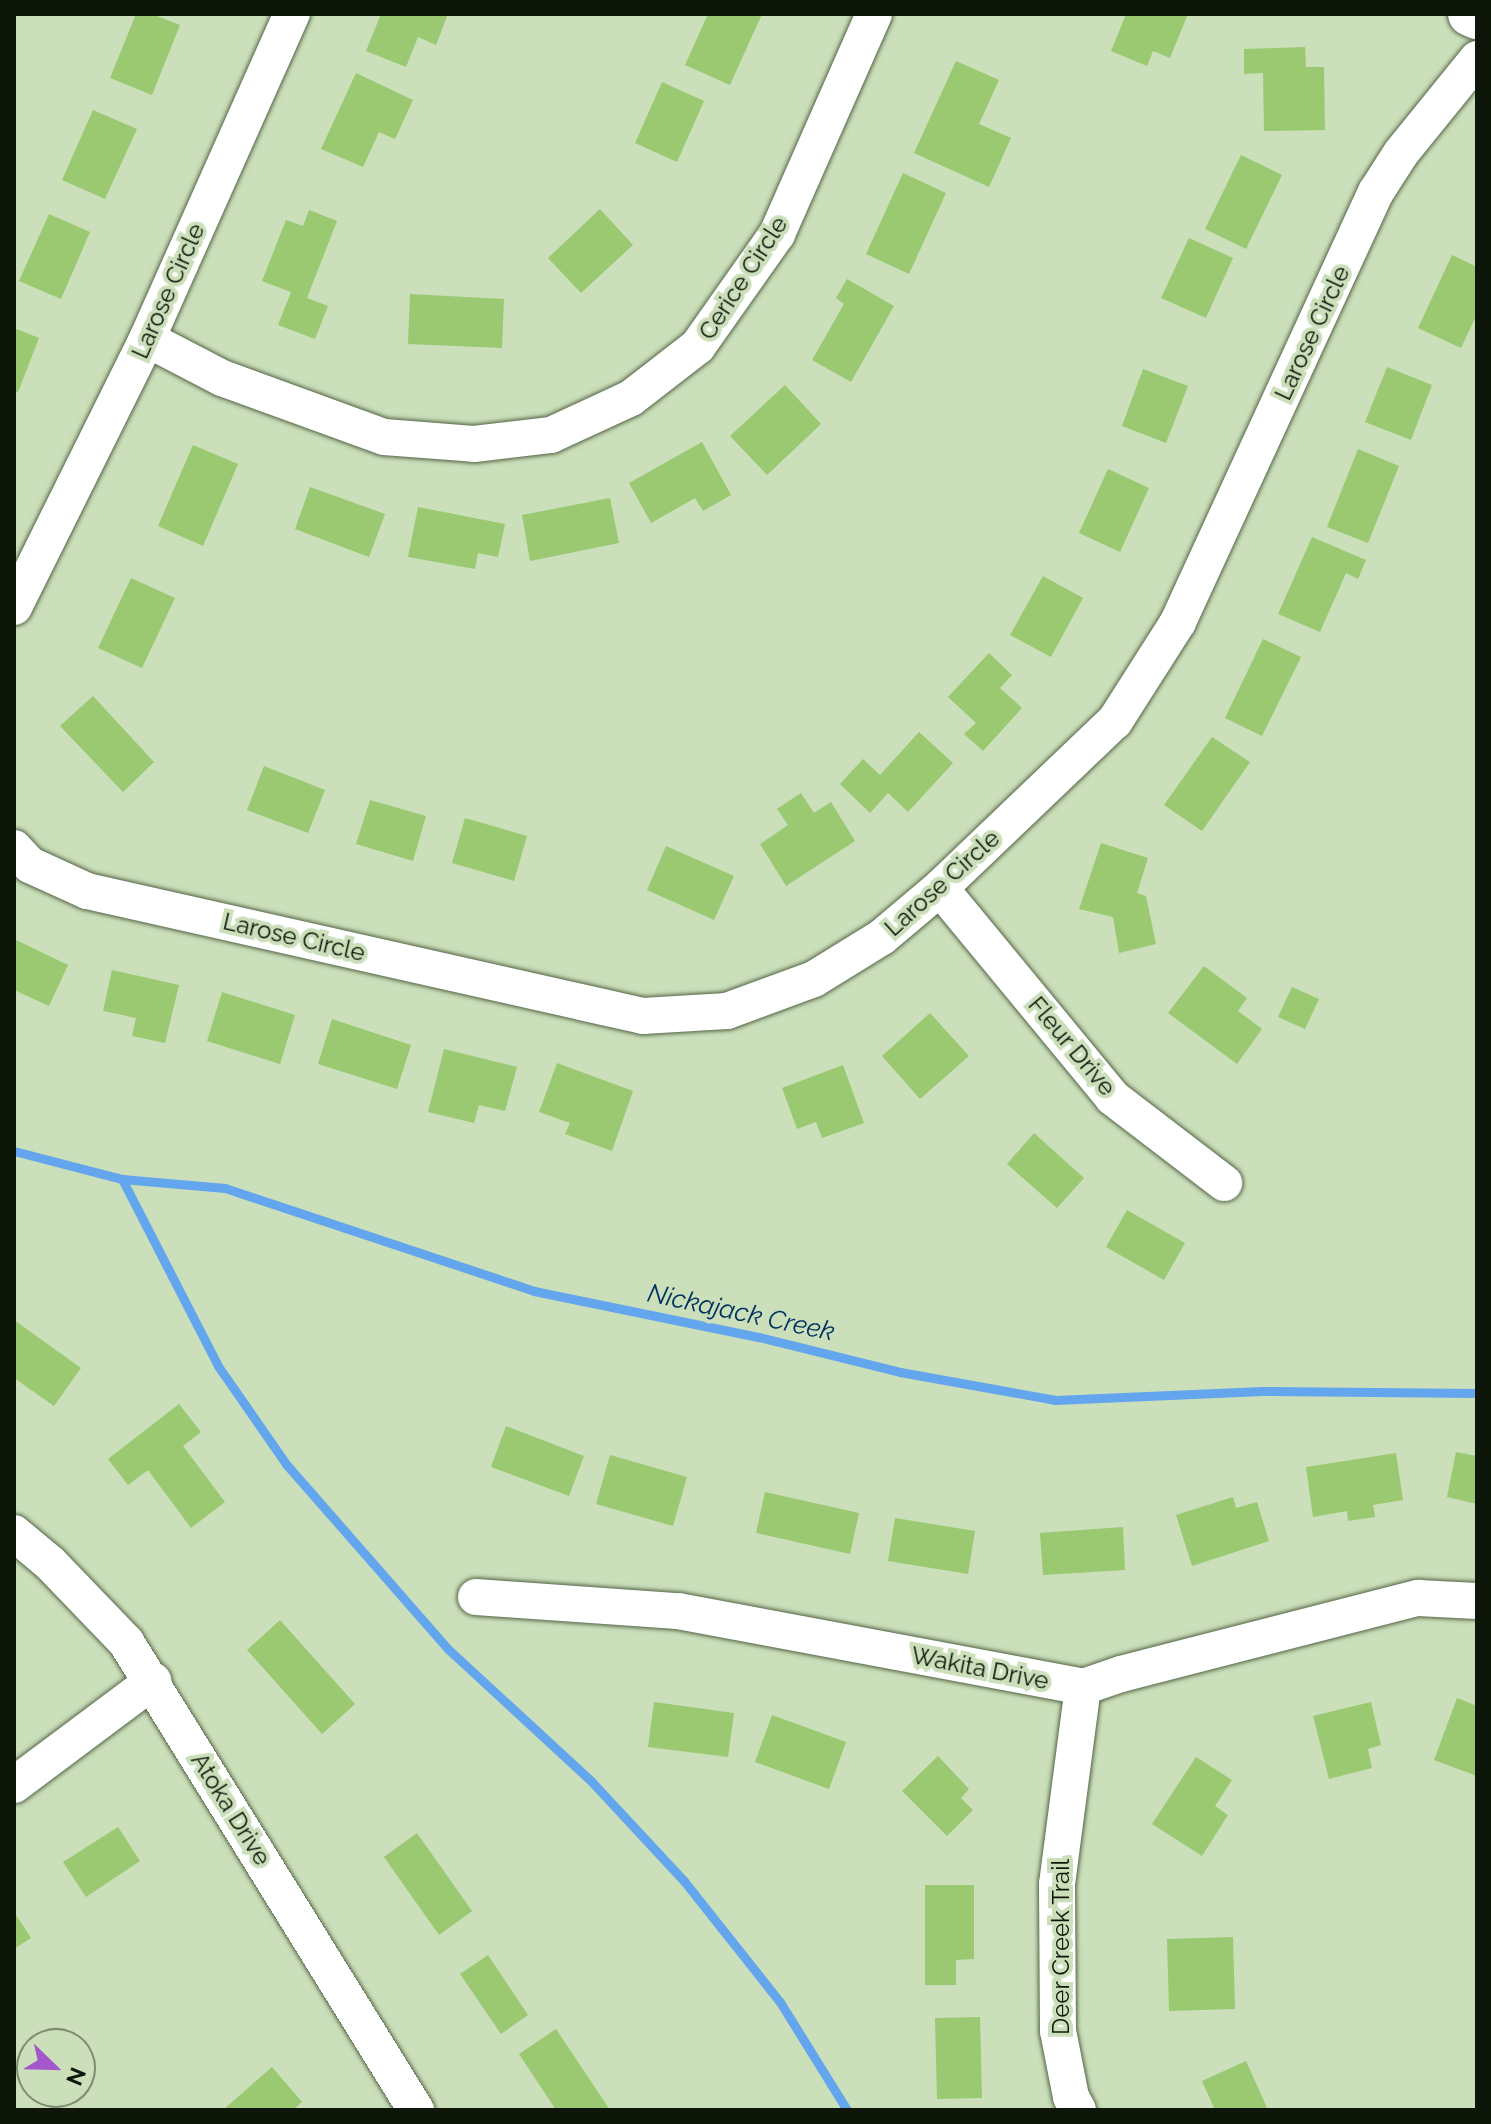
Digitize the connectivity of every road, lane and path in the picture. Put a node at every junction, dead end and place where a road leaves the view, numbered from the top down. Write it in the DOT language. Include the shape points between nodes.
graph roads {
  1 [pos="292,14"];
  2 [pos="874,14"];
  3 [pos="1470,14"];
  4 [pos="1477,17"];
  5 [pos="1477,59"];
  6 [pos="147,339"];
  7 [pos="14,607"];
  8 [pos="14,848"];
  9 [pos="940,888"];
  10 [pos="1224,1183"];
  11 [pos="14,1533"];
  12 [pos="476,1597"];
  13 [pos="1477,1601"];
  14 [pos="153,1681"];
  15 [pos="1083,1687"];
  16 [pos="14,1785"];
  17 [pos="416,2110"];
  18 [pos="1078,2110"];
  1 -- 6 [label="street, Larose Circle"];
  2 -- 6 [label="street, Cerice Circle" via="777,234 698,346 631,398 551,435 474,444 384,437 222,378"];
  3 -- 4 [label="street"];
  5 -- 9 [label="street, Larose Circle" via="1376,192 1178,622 1115,721"];
  6 -- 7 [label="street, Larose Circle"];
  8 -- 9 [label="street, Larose Circle" via="30,865 87,891 643,1016 727,1011 814,979 882,937"];
  9 -- 10 [label="street, Fleur Drive" via="1113,1098"];
  11 -- 14 [label="street, Atoka Drive" via="126,1642"];
  12 -- 15 [label="street, Wakita Drive" via="678,1611"];
  13 -- 15 [label="street, Wakita Drive" via="1418,1598"];
  14 -- 16 [label="street"];
  14 -- 17 [label="street, Atoka Drive"];
  15 -- 18 [label="street, Deer Creek Trail" via="1057,1884 1058,2031"];
}
